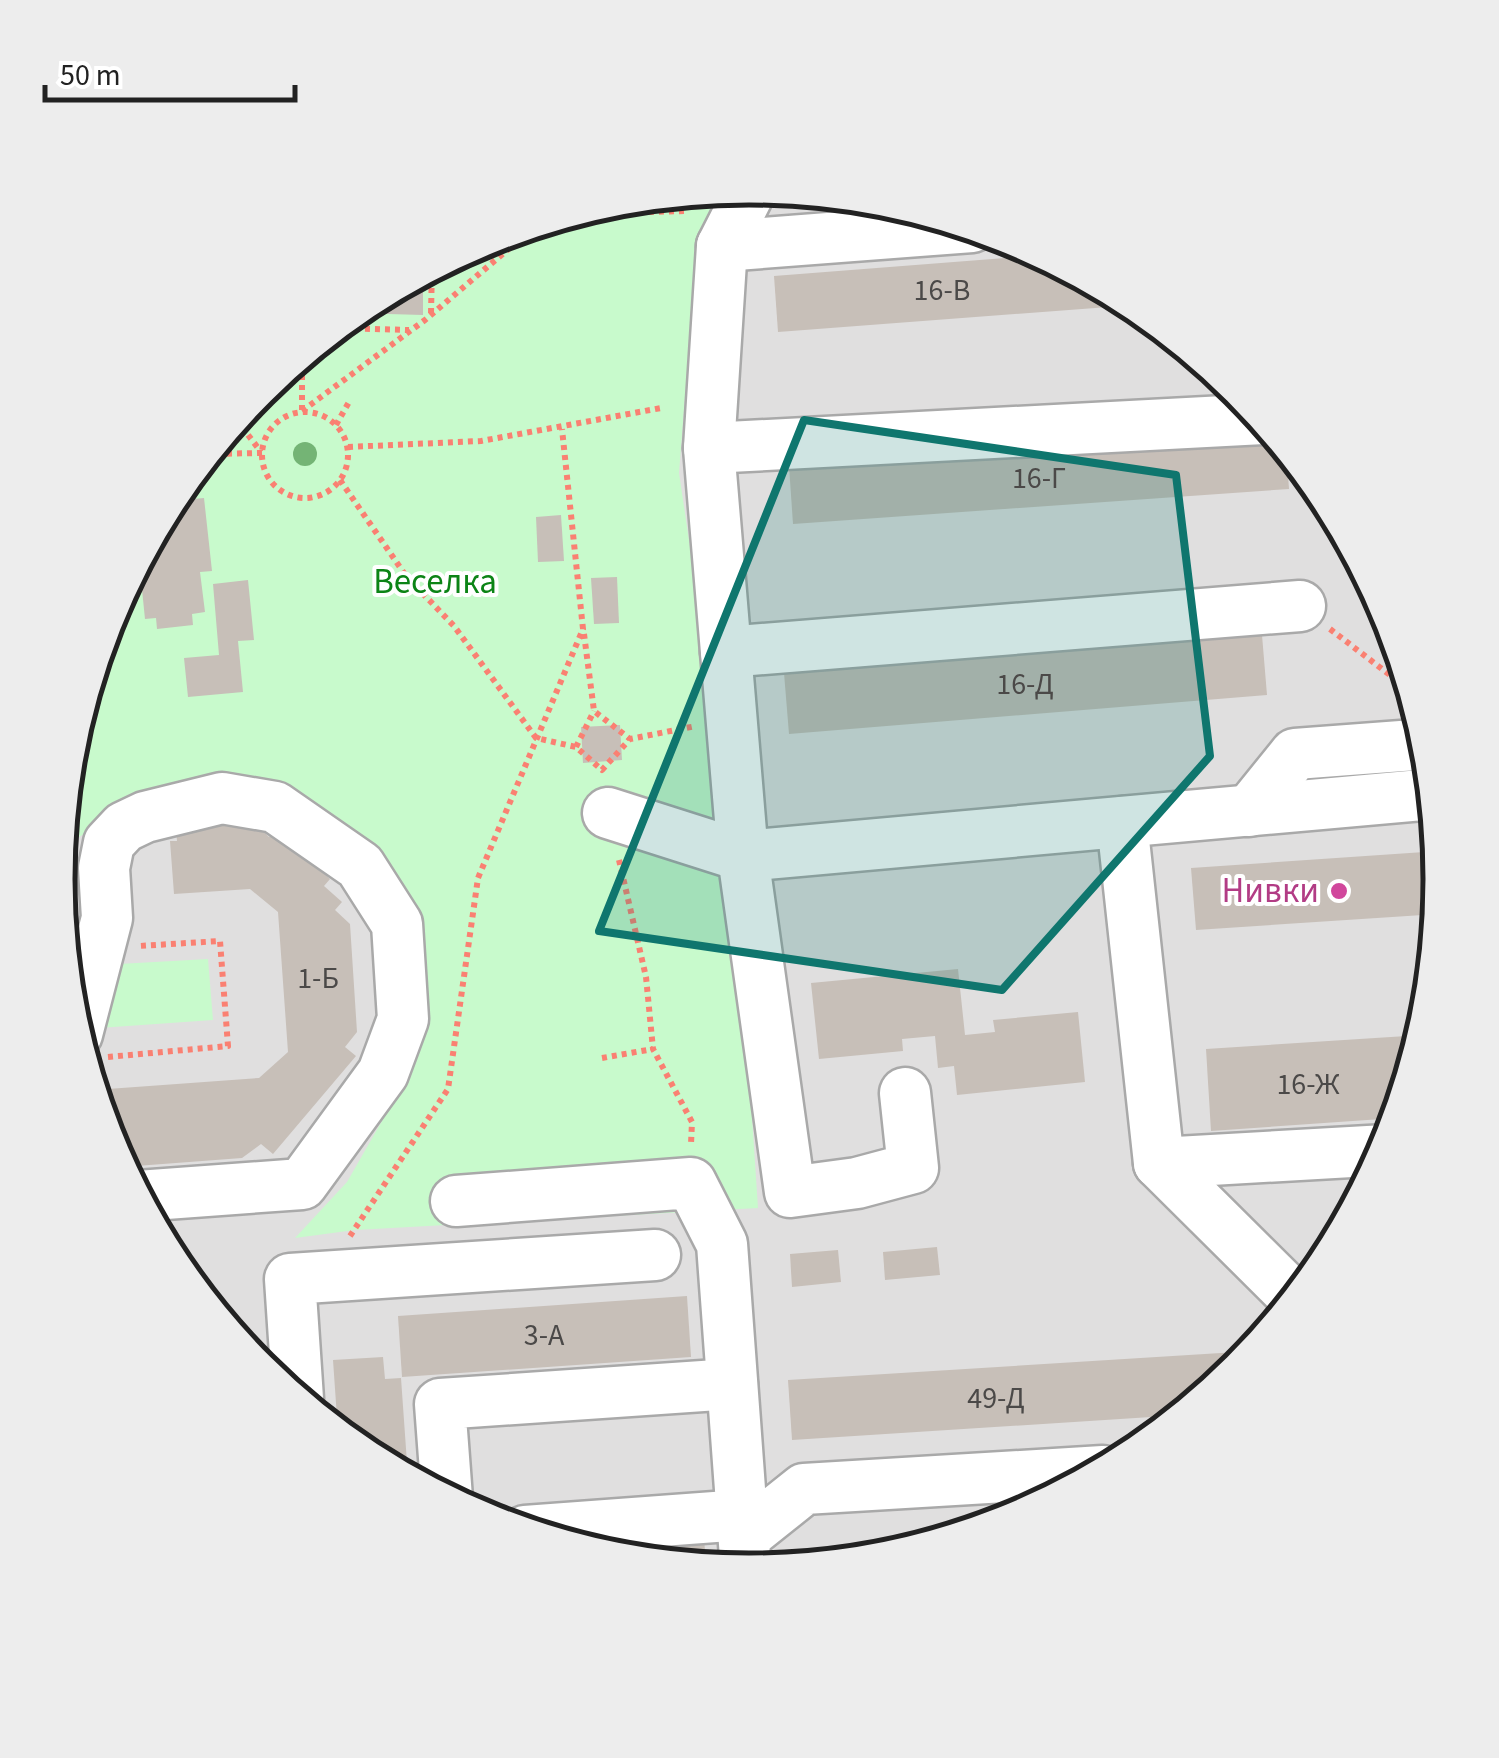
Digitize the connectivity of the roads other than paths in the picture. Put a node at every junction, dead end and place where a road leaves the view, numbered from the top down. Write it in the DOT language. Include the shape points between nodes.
graph roads {
  1 [pos="731,205"];
  2 [pos="925,227"];
  3 [pos="705,229"];
  4 [pos="1243,420"];
  5 [pos="709,448"];
  6 [pos="1300,606"];
  7 [pos="726,652"];
  8 [pos="1411,745"];
  9 [pos="605,792"];
  10 [pos="1418,795"];
  11 [pos="1249,811"];
  12 [pos="1122,822"];
  13 [pos="743,856"];
  14 [pos="92,1027"];
  15 [pos="906,1093"];
  16 [pos="1366,1151"];
  17 [pos="1159,1163"];
  18 [pos="154,1195"];
  19 [pos="456,1201"];
  20 [pos="654,1255"];
  21 [pos="1282,1287"];
  22 [pos="297,1378"];
  23 [pos="732,1384"];
  24 [pos="1069,1473"];
  25 [pos="445,1481"];
  26 [pos="583,1533"];
  27 [pos="744,1541"];
  1 -- 3 [label="lane"];
  2 -- 3 [label="lane"];
  3 -- 5 [label="lane"];
  4 -- 5 [label="lane"];
  5 -- 7 [label="lane"];
  6 -- 7 [label="lane"];
  7 -- 13 [label="lane"];
  8 -- 11 [label="lane" via="1295,754"];
  9 -- 13 [label="lane"];
  10 -- 11 [label="lane"];
  11 -- 12 [label="lane"];
  12 -- 13 [label="lane"];
  12 -- 17 [label="lane"];
  13 -- 15 [label="lane" via="790,1192 913,1168"];
  14 -- 18 [label="lane" via="109,842 145,817 222,798 275,807 360,866 397,924 403,1020 383,1073 302,1184"];
  16 -- 17 [label="lane"];
  17 -- 21 [label="lane"];
  19 -- 23 [label="lane" via="691,1183 722,1244"];
  20 -- 22 [label="lane" via="290,1280"];
  23 -- 25 [label="lane" via="440,1404"];
  23 -- 27 [label="lane"];
  24 -- 27 [label="lane" via="804,1488"];
  26 -- 27 [label="lane"];
}
